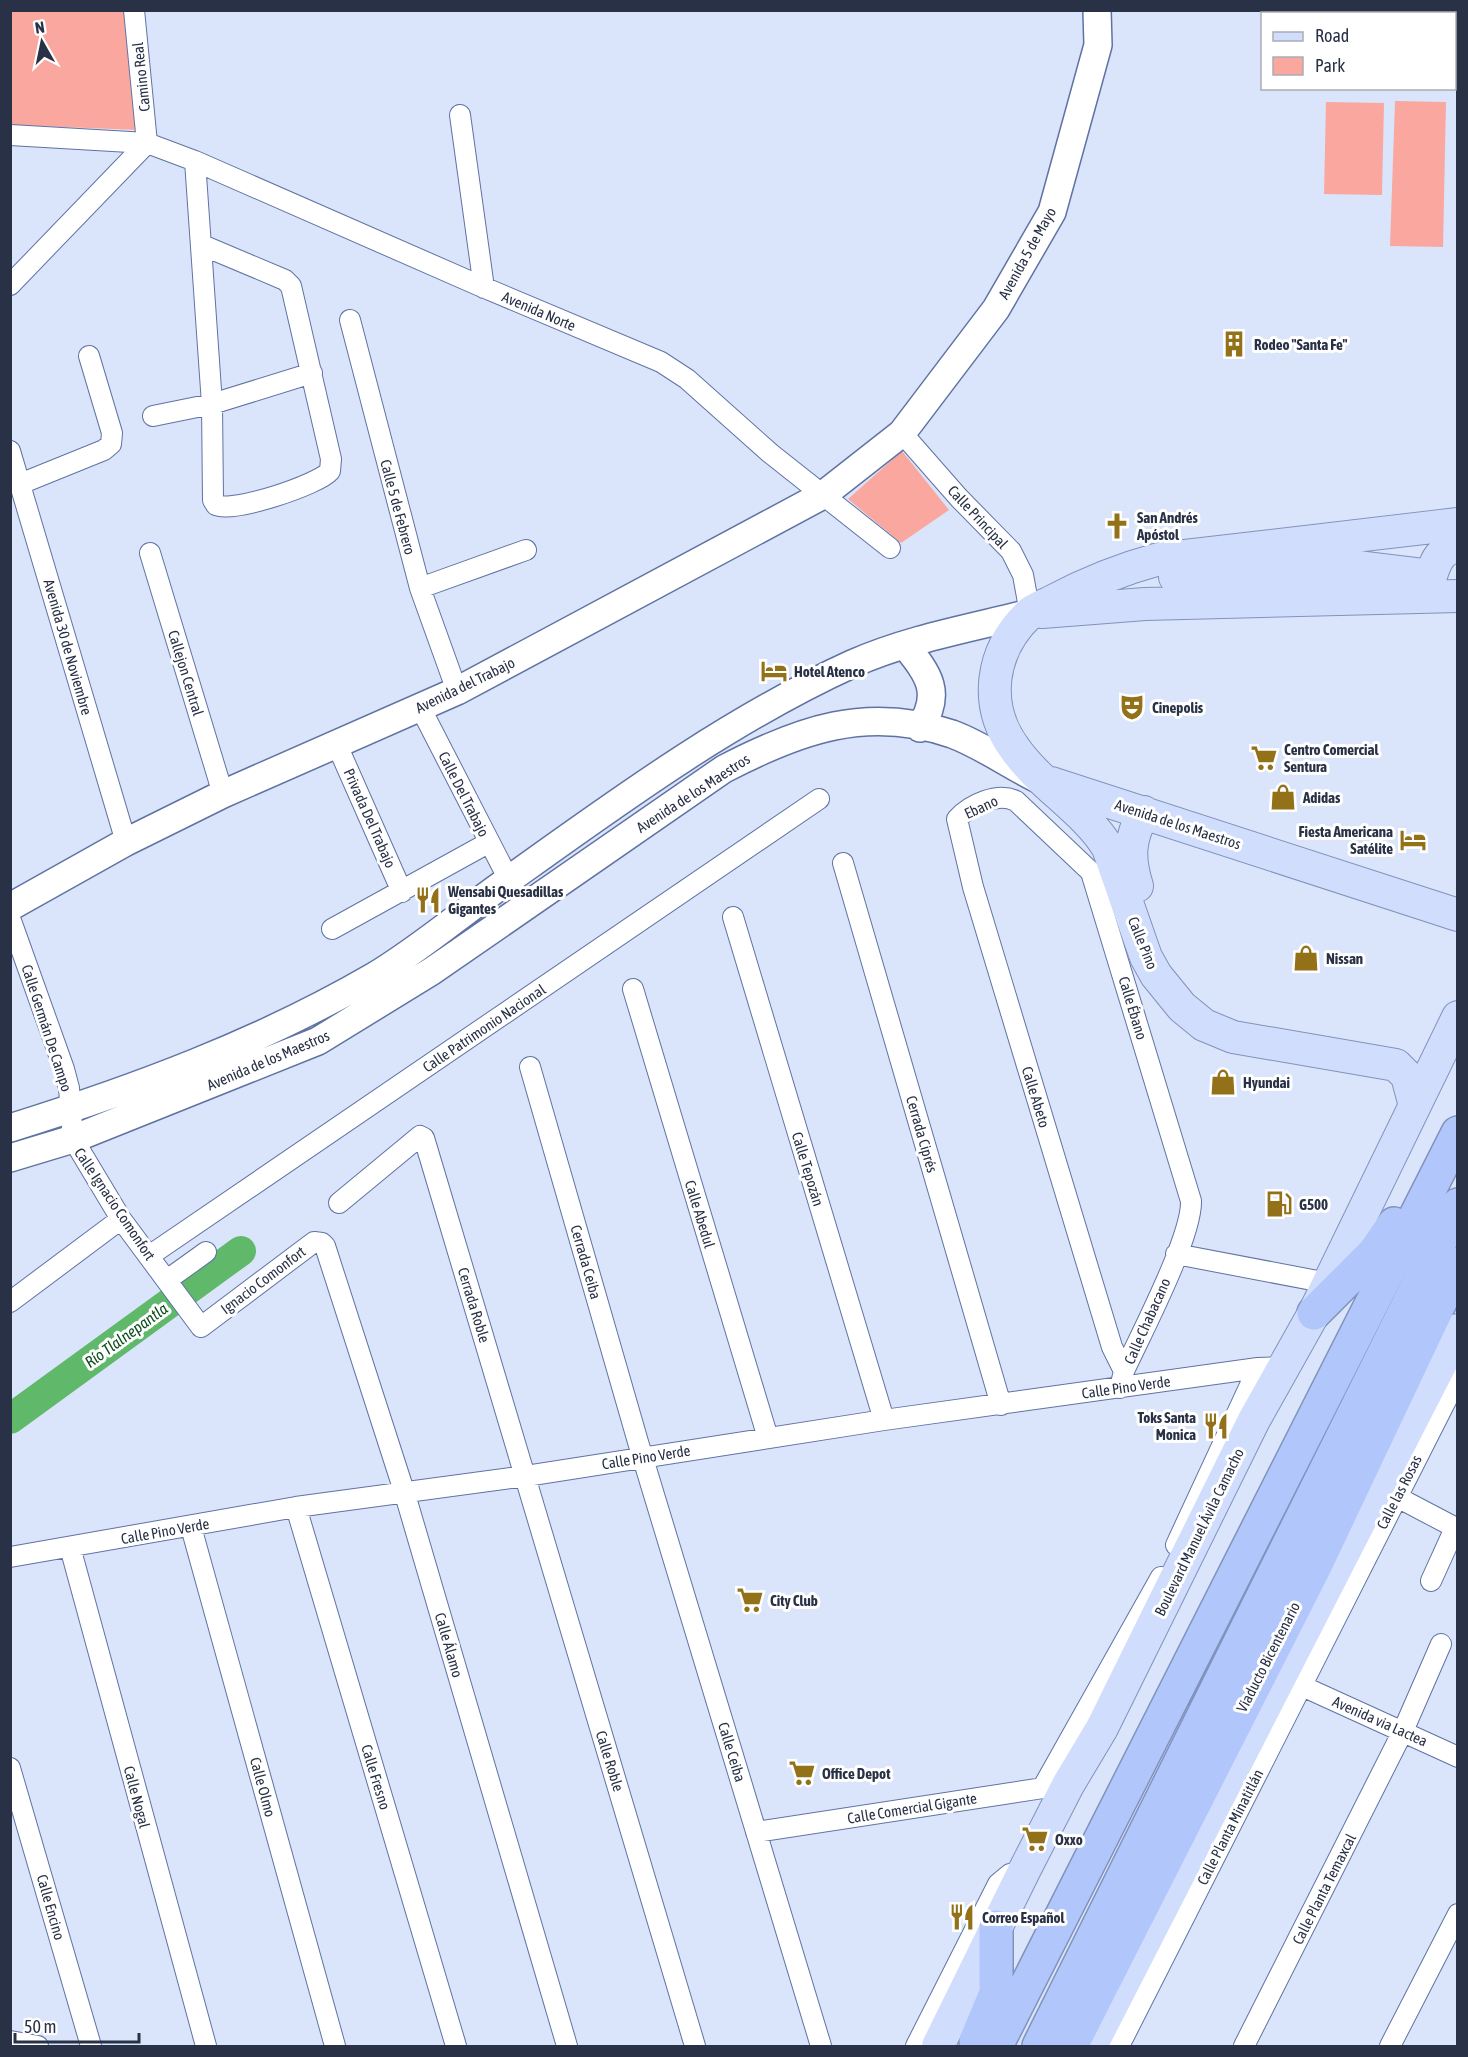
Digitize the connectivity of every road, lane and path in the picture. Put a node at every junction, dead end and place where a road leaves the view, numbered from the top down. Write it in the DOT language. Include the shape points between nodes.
graph roads {
  1 [pos="134,10"];
  2 [pos="1096,10"];
  3 [pos="460,116"];
  4 [pos="10,135"];
  5 [pos="147,143"];
  6 [pos="195,161"];
  7 [pos="202,245"];
  8 [pos="10,285"];
  9 [pos="484,288"];
  10 [pos="350,320"];
  11 [pos="89,356"];
  12 [pos="312,373"];
  13 [pos="212,404"];
  14 [pos="153,416"];
  15 [pos="902,432"];
  16 [pos="10,452"];
  17 [pos="20,484"];
  18 [pos="823,495"];
  19 [pos="1458,524"];
  20 [pos="1384,534"];
  21 [pos="1458,546"];
  22 [pos="890,548"];
  23 [pos="526,550"];
  24 [pos="150,553"];
  25 [pos="420,588"];
  26 [pos="1078,588"];
  27 [pos="1448,589"];
  28 [pos="1030,613"];
  29 [pos="905,645"];
  30 [pos="457,691"];
  31 [pos="420,707"];
  32 [pos="921,728"];
  33 [pos="338,745"];
  34 [pos="1039,779"];
  35 [pos="223,794"];
  36 [pos="1006,796"];
  37 [pos="819,799"];
  38 [pos="1144,812"];
  39 [pos="957,819"];
  40 [pos="126,842"];
  41 [pos="489,843"];
  42 [pos="843,863"];
  43 [pos="509,880"];
  44 [pos="402,892"];
  45 [pos="10,908"];
  46 [pos="1458,915"];
  47 [pos="733,917"];
  48 [pos="10,918"];
  49 [pos="332,929"];
  50 [pos="633,989"];
  51 [pos="1455,1022"];
  52 [pos="530,1067"];
  53 [pos="1414,1102"];
  54 [pos="71,1109"];
  55 [pos="1458,1110"];
  56 [pos="10,1128"];
  57 [pos="1458,1133"];
  58 [pos="73,1139"];
  59 [pos="10,1158"];
  60 [pos="339,1203"];
  61 [pos="1458,1205"];
  62 [pos="121,1219"];
  63 [pos="326,1246"];
  64 [pos="206,1252"];
  65 [pos="1176,1254"];
  66 [pos="149,1256"];
  67 [pos="1458,1264"];
  68 [pos="1328,1283"];
  69 [pos="170,1284"];
  70 [pos="10,1302"];
  71 [pos="1314,1313"];
  72 [pos="201,1327"];
  73 [pos="1458,1330"];
  74 [pos="1270,1368"];
  75 [pos="1458,1377"];
  76 [pos="1122,1379"];
  77 [pos="1001,1405"];
  78 [pos="884,1420"];
  79 [pos="768,1438"];
  80 [pos="643,1457"];
  81 [pos="526,1476"];
  82 [pos="404,1491"];
  83 [pos="1397,1497"];
  84 [pos="296,1507"];
  85 [pos="191,1527"];
  86 [pos="1456,1528"];
  87 [pos="70,1546"];
  88 [pos="10,1557"];
  89 [pos="1431,1581"];
  90 [pos="1330,1603"];
  91 [pos="1441,1644"];
  92 [pos="1302,1686"];
  93 [pos="1403,1731"];
  94 [pos="1458,1757"];
  95 [pos="10,1768"];
  96 [pos="1056,1786"];
  97 [pos="756,1832"];
  98 [pos="1024,1871"];
  99 [pos="1458,1914"];
  100 [pos="996,1927"];
  101 [pos="10,2042"];
  102 [pos="39,2046"];
  103 [pos="92,2046"];
  104 [pos="206,2046"];
  105 [pos="335,2046"];
  106 [pos="456,2046"];
  107 [pos="567,2046"];
  108 [pos="695,2046"];
  109 [pos="821,2046"];
  110 [pos="916,2046"];
  111 [pos="938,2046"];
  112 [pos="973,2046"];
  113 [pos="996,2046"];
  114 [pos="1039,2046"];
  115 [pos="1071,2046"];
  116 [pos="1091,2046"];
  117 [pos="1119,2046"];
  118 [pos="1244,2046"];
  119 [pos="1390,2046"];
  1 -- 5 [label="street, Camino Real"];
  2 -- 15 [label="main road, Avenida 5 de Mayo" via="1098,45 1052,212 996,309"];
  3 -- 9 [label="street"];
  4 -- 5 [label="street, Avenida Norte"];
  5 -- 6 [label="street, Avenida Norte"];
  5 -- 8 [label="street"];
  6 -- 7 [label="street"];
  6 -- 9 [label="street, Avenida Norte"];
  7 -- 12 [label="street" via="288,283"];
  7 -- 13 [label="street"];
  9 -- 18 [label="street, Avenida Norte" via="661,362 687,379"];
  10 -- 25 [label="street, Calle 5 de Febrero"];
  11 -- 17 [label="street" via="112,433 111,444"];
  12 -- 13 [label="street"];
  12 -- 13 [label="street" via="331,459 330,471 322,478 264,499 226,507 213,500"];
  13 -- 14 [label="street"];
  15 -- 18 [label="main road, Avenida del Trabajo"];
  15 -- 28 [label="street, Calle Principal" via="1011,551 1023,575"];
  16 -- 17 [label="street, Avenida 30 de Noviembre"];
  17 -- 40 [label="street, Avenida 30 de Noviembre"];
  18 -- 22 [label="street, Avenida Norte"];
  18 -- 30 [label="main road, Avenida del Trabajo"];
  19 -- 20 [label="main road, Avenida de los Maestros"];
  20 -- 26 [label="main road, Avenida de los Maestros" via="1159,560"];
  20 -- 27 [label="main road"];
  21 -- 27 [label="main road" via="1436,560"];
  23 -- 25 [label="street"];
  24 -- 35 [label="street, Callejon Central"];
  25 -- 30 [label="street, Calle 5 de Febrero"];
  26 -- 27 [label="main road" via="1159,578 1358,567"];
  26 -- 28 [label="main road, Avenida de los Maestros"];
  27 -- 28 [label="main road, Avenida de los Maestros"];
  28 -- 29 [label="main road, Avenida de los Maestros"];
  28 -- 34 [label="main road, Calle Pino" via="1006,644 998,662 994,702 1005,735"];
  29 -- 32 [label="main road" via="930,681 932,697"];
  29 -- 43 [label="main road, Avenida de los Maestros" via="808,686 718,738"];
  30 -- 31 [label="main road, Avenida del Trabajo"];
  31 -- 33 [label="main road, Avenida del Trabajo"];
  31 -- 41 [label="street, Calle Del Trabajo"];
  32 -- 34 [label="main road, Avenida de los Maestros" via="972,743"];
  32 -- 58 [label="main road, Avenida de los Maestros" via="861,720 822,727 773,743 724,769 432,971 318,1041"];
  33 -- 35 [label="main road, Avenida del Trabajo"];
  33 -- 44 [label="street, Privada Del Trabajo"];
  34 -- 38 [label="main road, Avenida de los Maestros"];
  34 -- 53 [label="main road, Calle Pino" via="1100,835 1146,957 1182,1007 1204,1025 1233,1037 1396,1065 1407,1076"];
  35 -- 40 [label="main road, Avenida del Trabajo"];
  36 -- 39 [label="street, Ebano" via="963,812"];
  36 -- 65 [label="street, Calle Ébano" via="1091,872 1191,1201"];
  37 -- 66 [label="street, Calle Patrimonio Nacional"];
  38 -- 46 [label="main road, Avenida de los Maestros"];
  38 -- 51 [label="main road, Calle Pino" via="1133,832 1130,850 1138,891 1171,968 1206,1009 1246,1025 1407,1051"];
  39 -- 76 [label="street, Calle Abeto" via="973,887"];
  40 -- 45 [label="main road, Avenida del Trabajo"];
  41 -- 43 [label="street, Calle Del Trabajo"];
  41 -- 44 [label="street"];
  42 -- 77 [label="street, Cerrada Ciprés"];
  43 -- 54 [label="main road, Avenida de los Maestros" via="376,975 314,1010 248,1042"];
  44 -- 49 [label="street"];
  47 -- 78 [label="street, Calle Tepozán"];
  48 -- 54 [label="street, Calle Germán De Campo" via="64,1069"];
  50 -- 79 [label="street, Calle Abedul"];
  51 -- 53 [label="main road, Boulevard Manuel Ávila Camacho"];
  52 -- 80 [label="street, Cerrada Ceiba"];
  53 -- 68 [label="main road, Boulevard Manuel Ávila Camacho"];
  54 -- 56 [label="main road, Avenida de los Maestros"];
  54 -- 58 [label="street, Calle Germán De Campo"];
  55 -- 71 [label="highway" via="1407,1206 1374,1252"];
  57 -- 113 [label="highway"];
  58 -- 59 [label="main road, Avenida de los Maestros"];
  58 -- 62 [label="street, Calle Ignacio Comonfort"];
  60 -- 81 [label="street, Cerrada Roble" via="420,1136 424,1138"];
  61 -- 114 [label="highway"];
  62 -- 66 [label="street, Calle Ignacio Comonfort"];
  62 -- 70 [label="street"];
  63 -- 72 [label="street, Ignacio Comonfort" via="314,1242"];
  63 -- 82 [label="street, Calle Álamo"];
  64 -- 69 [label="street"];
  65 -- 68 [label="street"];
  65 -- 76 [label="street, Calle Chabacano"];
  66 -- 69 [label="street, Calle Ignacio Comonfort"];
  67 -- 115 [label="highway, Viaducto Bicentenario" via="1315,1566"];
  68 -- 71 [label="main road, Boulevard Manuel Ávila Camacho"];
  69 -- 72 [label="street, Calle Ignacio Comonfort"];
  71 -- 74 [label="main road, Boulevard Manuel Ávila Camacho"];
  73 -- 90 [label="main road"];
  74 -- 76 [label="street, Calle Pino Verde"];
  74 -- 96 [label="main road, Boulevard Manuel Ávila Camacho" via="1102,1728"];
  75 -- 83 [label="street, Calle las Rosas"];
  76 -- 77 [label="street, Calle Pino Verde"];
  77 -- 78 [label="street, Calle Pino Verde"];
  78 -- 79 [label="street, Calle Pino Verde"];
  79 -- 80 [label="street, Calle Pino Verde"];
  80 -- 81 [label="street, Calle Pino Verde"];
  80 -- 97 [label="street, Calle Ceiba"];
  81 -- 82 [label="street, Calle Pino Verde"];
  81 -- 108 [label="street, Calle Roble"];
  82 -- 84 [label="street, Calle Pino Verde"];
  82 -- 107 [label="street, Calle Álamo"];
  83 -- 86 [label="street"];
  83 -- 90 [label="street, Calle las Rosas"];
  84 -- 85 [label="street, Calle Pino Verde"];
  84 -- 106 [label="street, Calle Fresno"];
  85 -- 87 [label="street, Calle Pino Verde"];
  85 -- 105 [label="street, Calle Olmo"];
  86 -- 89 [label="street"];
  87 -- 88 [label="street, Calle Pino Verde"];
  87 -- 104 [label="street, Calle Nogal"];
  90 -- 92 [label="street, Calle Planta Minatitlán"];
  90 -- 116 [label="main road"];
  91 -- 93 [label="street, Calle Planta Temaxcal"];
  92 -- 93 [label="street, Avenida via Lactea"];
  92 -- 117 [label="street, Calle Planta Minatitlán"];
  93 -- 94 [label="street, Avenida via Lactea"];
  93 -- 118 [label="street, Calle Planta Temaxcal"];
  95 -- 103 [label="street, Calle Encino"];
  96 -- 97 [label="street, Calle Comercial Gigante"];
  96 -- 98 [label="main road, Boulevard Manuel Ávila Camacho"];
  97 -- 109 [label="street, Calle Ceiba"];
  98 -- 100 [label="main road, Boulevard Manuel Ávila Camacho"];
  98 -- 110 [label="street" via="1010,1874 998,1884"];
  99 -- 119 [label="street"];
  100 -- 111 [label="main road, Boulevard Manuel Ávila Camacho"];
  100 -- 112 [label="highway" via="996,1993"];
  101 -- 102 [label="street"];
}
